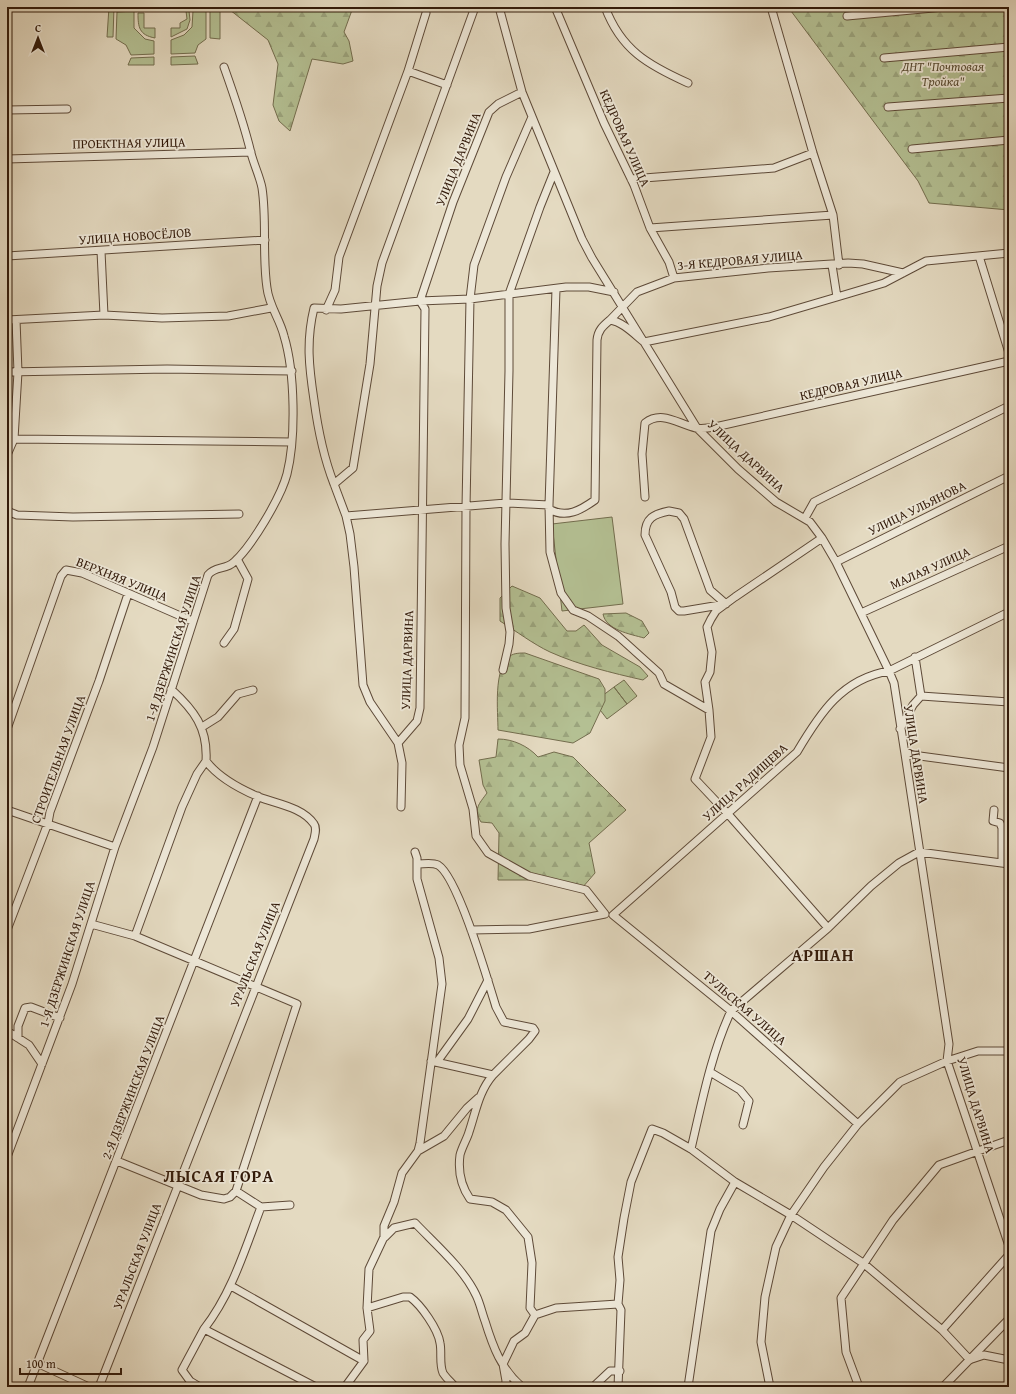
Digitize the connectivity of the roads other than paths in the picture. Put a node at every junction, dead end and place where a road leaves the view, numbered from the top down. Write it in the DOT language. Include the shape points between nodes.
graph roads {
  1 [pos="475,7"];
  2 [pos="499,7"];
  3 [pos="555,7"];
  4 [pos="605,7"];
  5 [pos="771,7"];
  6 [pos="944,7"];
  7 [pos="426,13"];
  8 [pos="847,16"];
  9 [pos="1009,47"];
  10 [pos="884,58"];
  11 [pos="224,67"];
  12 [pos="408,70"];
  13 [pos="688,83"];
  14 [pos="447,85"];
  15 [pos="522,92"];
  16 [pos="1009,98"];
  17 [pos="888,107"];
  18 [pos="67,109"];
  19 [pos="7,110"];
  20 [pos="532,117"];
  21 [pos="1009,140"];
  22 [pos="912,149"];
  23 [pos="251,152"];
  24 [pos="813,153"];
  25 [pos="7,159"];
  26 [pos="554,172"];
  27 [pos="631,179"];
  28 [pos="833,215"];
  29 [pos="650,228"];
  30 [pos="265,240"];
  31 [pos="101,251"];
  32 [pos="1009,253"];
  33 [pos="7,256"];
  34 [pos="979,256"];
  35 [pos="835,265"];
  36 [pos="903,273"];
  37 [pos="674,278"];
  38 [pos="556,289"];
  39 [pos="614,292"];
  40 [pos="509,294"];
  41 [pos="837,297"];
  42 [pos="470,298"];
  43 [pos="420,301"];
  44 [pos="377,305"];
  45 [pos="623,305"];
  46 [pos="271,308"];
  47 [pos="326,310"];
  48 [pos="104,314"];
  49 [pos="7,320"];
  50 [pos="16,320"];
  51 [pos="610,320"];
  52 [pos="644,342"];
  53 [pos="1009,353"];
  54 [pos="1009,361"];
  55 [pos="292,371"];
  56 [pos="7,372"];
  57 [pos="18,372"];
  58 [pos="1009,406"];
  59 [pos="697,428"];
  60 [pos="11,438"];
  61 [pos="291,442"];
  62 [pos="7,455"];
  63 [pos="1009,476"];
  64 [pos="334,484"];
  65 [pos="645,497"];
  66 [pos="506,503"];
  67 [pos="466,507"];
  68 [pos="549,507"];
  69 [pos="422,509"];
  70 [pos="7,511"];
  71 [pos="239,514"];
  72 [pos="346,516"];
  73 [pos="805,518"];
  74 [pos="822,538"];
  75 [pos="1009,546"];
  76 [pos="237,559"];
  77 [pos="836,562"];
  78 [pos="128,594"];
  79 [pos="726,604"];
  80 [pos="1009,612"];
  81 [pos="861,613"];
  82 [pos="192,622"];
  83 [pos="224,643"];
  84 [pos="915,657"];
  85 [pos="503,670"];
  86 [pos="889,671"];
  87 [pos="171,689"];
  88 [pos="253,690"];
  89 [pos="921,696"];
  90 [pos="1009,702"];
  91 [pos="709,710"];
  92 [pos="202,727"];
  93 [pos="7,729"];
  94 [pos="900,729"];
  95 [pos="398,743"];
  96 [pos="905,754"];
  97 [pos="206,761"];
  98 [pos="1009,768"];
  99 [pos="258,796"];
  100 [pos="401,807"];
  101 [pos="7,810"];
  102 [pos="994,810"];
  103 [pos="728,814"];
  104 [pos="48,823"];
  105 [pos="115,847"];
  106 [pos="415,852"];
  107 [pos="919,852"];
  108 [pos="1006,863"];
  109 [pos="417,864"];
  110 [pos="613,915"];
  111 [pos="91,924"];
  112 [pos="828,928"];
  113 [pos="7,930"];
  114 [pos="471,930"];
  115 [pos="135,936"];
  116 [pos="196,960"];
  117 [pos="488,980"];
  118 [pos="255,986"];
  119 [pos="731,1011"];
  120 [pos="60,1018"];
  121 [pos="7,1031"];
  122 [pos="18,1038"];
  123 [pos="1009,1051"];
  124 [pos="947,1061"];
  125 [pos="434,1062"];
  126 [pos="42,1064"];
  127 [pos="710,1072"];
  128 [pos="493,1075"];
  129 [pos="480,1096"];
  130 [pos="858,1124"];
  131 [pos="743,1125"];
  132 [pos="1009,1140"];
  133 [pos="691,1149"];
  134 [pos="977,1150"];
  135 [pos="418,1151"];
  136 [pos="7,1157"];
  137 [pos="117,1161"];
  138 [pos="735,1182"];
  139 [pos="178,1184"];
  140 [pos="236,1191"];
  141 [pos="290,1205"];
  142 [pos="261,1207"];
  143 [pos="791,1216"];
  144 [pos="384,1237"];
  145 [pos="1009,1246"];
  146 [pos="1009,1253"];
  147 [pos="863,1263"];
  148 [pos="230,1286"];
  149 [pos="618,1304"];
  150 [pos="367,1308"];
  151 [pos="535,1315"];
  152 [pos="1009,1319"];
  153 [pos="204,1329"];
  154 [pos="942,1330"];
  155 [pos="970,1360"];
  156 [pos="1009,1360"];
  157 [pos="364,1361"];
  158 [pos="37,1363"];
  159 [pos="502,1364"];
  160 [pos="620,1370"];
  161 [pos="28,1387"];
  162 [pos="89,1387"];
  163 [pos="99,1387"];
  164 [pos="200,1387"];
  165 [pos="316,1387"];
  166 [pos="345,1387"];
  167 [pos="455,1387"];
  168 [pos="505,1387"];
  169 [pos="522,1387"];
  170 [pos="593,1387"];
  171 [pos="618,1387"];
  172 [pos="688,1387"];
  173 [pos="770,1387"];
  174 [pos="859,1387"];
  175 [pos="943,1387"];
  1 -- 14 [label="street"];
  2 -- 15 [label="street"];
  3 -- 27 [label="street, КЕДРОВАЯ УЛИЦА" via="604,123"];
  4 -- 13 [label="street" via="621,38 633,52 647,63"];
  5 -- 24 [label="street"];
  6 -- 8 [label="street"];
  7 -- 12 [label="street"];
  9 -- 10 [label="street"];
  11 -- 23 [label="street, 1-Я ДЗЕРЖИНСКАЯ УЛИЦА"];
  12 -- 14 [label="street"];
  12 -- 47 [label="street" via="339,257 335,290"];
  14 -- 44 [label="street" via="382,263 377,286"];
  15 -- 20 [label="street"];
  15 -- 43 [label="street, УЛИЦА ДАРВИНА" via="498,104 489,112 453,202"];
  16 -- 17 [label="street"];
  18 -- 19 [label="street"];
  20 -- 26 [label="street"];
  20 -- 42 [label="street" via="474,265"];
  21 -- 22 [label="street"];
  23 -- 25 [label="street, ПРОЕКТНАЯ УЛИЦА"];
  23 -- 30 [label="street, 1-Я ДЗЕРЖИНСКАЯ УЛИЦА" via="262,188"];
  24 -- 27 [label="street" via="774,168"];
  24 -- 28 [label="street"];
  26 -- 39 [label="street" via="586,245"];
  26 -- 40 [label="street"];
  27 -- 29 [label="street, КЕДРОВАЯ УЛИЦА"];
  28 -- 29 [label="street"];
  28 -- 35 [label="street"];
  29 -- 37 [label="street, КЕДРОВАЯ УЛИЦА" via="669,262"];
  30 -- 31 [label="street, УЛИЦА НОВОСЁЛОВ"];
  30 -- 46 [label="street, 1-Я ДЗЕРЖИНСКАЯ УЛИЦА" via="267,288"];
  31 -- 33 [label="street, УЛИЦА НОВОСЁЛОВ"];
  31 -- 48 [label="street"];
  32 -- 34 [label="street"];
  34 -- 36 [label="street" via="926,261"];
  34 -- 53 [label="street"];
  35 -- 36 [label="street, 3-Я КЕДРОВАЯ УЛИЦА" via="863,264"];
  35 -- 37 [label="street, 3-Я КЕДРОВАЯ УЛИЦА" via="768,268"];
  35 -- 41 [label="street"];
  36 -- 41 [label="street" via="884,283"];
  37 -- 45 [label="street, 3-Я КЕДРОВАЯ УЛИЦА" via="643,288"];
  38 -- 39 [label="street" via="578,286"];
  38 -- 40 [label="street"];
  38 -- 68 [label="street"];
  39 -- 45 [label="street"];
  40 -- 42 [label="street"];
  40 -- 66 [label="street"];
  41 -- 52 [label="street" via="769,317"];
  42 -- 43 [label="street"];
  42 -- 67 [label="street"];
  43 -- 44 [label="street"];
  43 -- 69 [label="street, УЛИЦА ДАРВИНА" via="425,309"];
  44 -- 47 [label="street"];
  44 -- 64 [label="street" via="364,408 353,468"];
  45 -- 51 [label="street, 3-Я КЕДРОВАЯ УЛИЦА"];
  45 -- 52 [label="street, УЛИЦА ДАРВИНА"];
  46 -- 48 [label="street" via="228,316 162,318"];
  46 -- 55 [label="street, 1-Я ДЗЕРЖИНСКАЯ УЛИЦА" via="281,324"];
  47 -- 64 [label="street, УЛИЦА ДАРВИНА" via="314,308 310,325 308,362 318,434"];
  48 -- 50 [label="street"];
  49 -- 50 [label="street"];
  50 -- 57 [label="street"];
  51 -- 52 [label="street, УЛИЦА ДАРВИНА" via="619,323"];
  51 -- 68 [label="street" via="597,334 595,500 582,510 574,512 555,513"];
  52 -- 59 [label="street, УЛИЦА ДАРВИНА"];
  54 -- 59 [label="street, КЕДРОВАЯ УЛИЦА" via="715,428"];
  55 -- 57 [label="street" via="167,369"];
  55 -- 61 [label="street, 1-Я ДЗЕРЖИНСКАЯ УЛИЦА"];
  56 -- 57 [label="street"];
  57 -- 60 [label="street"];
  58 -- 73 [label="street" via="814,502"];
  59 -- 65 [label="street" via="659,417 644,423 642,454"];
  59 -- 73 [label="street, УЛИЦА ДАРВИНА" via="776,502"];
  60 -- 61 [label="street"];
  60 -- 62 [label="street"];
  61 -- 76 [label="street, 1-Я ДЗЕРЖИНСКАЯ УЛИЦА" via="287,475 268,514 250,544"];
  63 -- 77 [label="street, УЛИЦА УЛЬЯНОВА"];
  64 -- 72 [label="street, УЛИЦА ДАРВИНА"];
  66 -- 67 [label="street"];
  66 -- 68 [label="street"];
  66 -- 85 [label="street" via="506,608 510,632"];
  67 -- 69 [label="street"];
  67 -- 114 [label="street" via="465,718 459,745 460,765 471,801 476,836 488,853 529,876 586,890 605,914 529,929"];
  68 -- 91 [label="street" via="550,552 561,593 573,610 588,616 618,636 659,673 664,684"];
  69 -- 72 [label="street"];
  69 -- 95 [label="street, УЛИЦА ДАРВИНА" via="420,708 417,721"];
  70 -- 71 [label="street" via="17,515 73,517"];
  72 -- 95 [label="street, УЛИЦА ДАРВИНА" via="354,567 363,685 380,718"];
  73 -- 74 [label="street, УЛИЦА ДАРВИНА"];
  74 -- 77 [label="street, УЛИЦА ДАРВИНА"];
  74 -- 79 [label="street"];
  75 -- 81 [label="street, МАЛАЯ УЛИЦА"];
  76 -- 82 [label="street, 1-Я ДЗЕРЖИНСКАЯ УЛИЦА" via="231,565 211,571"];
  76 -- 83 [label="street" via="248,579 234,629"];
  77 -- 81 [label="street, УЛИЦА ДАРВИНА"];
  78 -- 82 [label="street, ВЕРХНЯЯ УЛИЦА"];
  78 -- 93 [label="street, ВЕРХНЯЯ УЛИЦА" via="82,573 66,570 61,576"];
  78 -- 104 [label="street, СТРОИТЕЛЬНАЯ УЛИЦА"];
  79 -- 79 [label="street" via="710,590 681,515 675,512 661,513 648,520 645,535 671,592 675,607 679,611 684,611"];
  79 -- 91 [label="street" via="716,611 707,627 712,652 710,677 706,678 705,682"];
  80 -- 84 [label="street, УЛИЦА РАДИЩЕВА"];
  81 -- 86 [label="street, УЛИЦА ДАРВИНА"];
  82 -- 87 [label="street, 1-Я ДЗЕРЖИНСКАЯ УЛИЦА"];
  84 -- 86 [label="street, УЛИЦА РАДИЩЕВА"];
  84 -- 89 [label="street"];
  86 -- 94 [label="street, УЛИЦА ДАРВИНА" via="894,684"];
  86 -- 103 [label="street, УЛИЦА РАДИЩЕВА" via="875,673 846,688 814,724 797,752"];
  87 -- 92 [label="street" via="185,702"];
  87 -- 105 [label="street, 1-Я ДЗЕРЖИНСКАЯ УЛИЦА" via="141,780"];
  88 -- 92 [label="street" via="238,694 218,717"];
  89 -- 90 [label="street"];
  89 -- 94 [label="street"];
  91 -- 103 [label="street" via="711,737 695,779"];
  92 -- 97 [label="street" via="206,741"];
  94 -- 96 [label="street, УЛИЦА ДАРВИНА"];
  95 -- 100 [label="street" via="402,763"];
  96 -- 98 [label="street"];
  96 -- 107 [label="street, УЛИЦА ДАРВИНА"];
  97 -- 99 [label="street, УРАЛЬСКАЯ УЛИЦА" via="218,775"];
  97 -- 115 [label="street" via="182,807"];
  99 -- 116 [label="street, 2-Я ДЗЕРЖИНСКАЯ УЛИЦА"];
  99 -- 118 [label="street, УРАЛЬСКАЯ УЛИЦА" via="297,810 314,824 316,830"];
  101 -- 104 [label="street"];
  102 -- 108 [label="street" via="993,821 1000,823 1002,828"];
  103 -- 110 [label="street, УЛИЦА РАДИЩЕВА"];
  103 -- 112 [label="street"];
  104 -- 105 [label="street"];
  104 -- 113 [label="street, СТРОИТЕЛЬНАЯ УЛИЦА"];
  105 -- 111 [label="street, 1-Я ДЗЕРЖИНСКАЯ УЛИЦА"];
  106 -- 109 [label="street"];
  107 -- 108 [label="street"];
  107 -- 112 [label="street" via="899,863 871,886"];
  107 -- 124 [label="street, УЛИЦА ДАРВИНА" via="949,1044"];
  109 -- 114 [label="street" via="438,865 446,873 457,892"];
  109 -- 125 [label="street" via="417,879 439,958 442,984"];
  110 -- 119 [label="street, ТУЛЬСКАЯ УЛИЦА"];
  111 -- 115 [label="street"];
  111 -- 120 [label="street, 1-Я ДЗЕРЖИНСКАЯ УЛИЦА"];
  112 -- 119 [label="street"];
  114 -- 117 [label="street"];
  115 -- 116 [label="street"];
  116 -- 118 [label="street"];
  116 -- 137 [label="street, 2-Я ДЗЕРЖИНСКАЯ УЛИЦА"];
  117 -- 125 [label="street" via="468,1019"];
  117 -- 128 [label="street" via="496,1007 504,1022 533,1028 535,1031"];
  118 -- 139 [label="street, УРАЛЬСКАЯ УЛИЦА"];
  118 -- 140 [label="street" via="297,1004"];
  119 -- 127 [label="street" via="722,1029"];
  119 -- 130 [label="street, ТУЛЬСКАЯ УЛИЦА"];
  120 -- 122 [label="street" via="31,1007 25,1008 18,1026"];
  120 -- 126 [label="street, 1-Я ДЗЕРЖИНСКАЯ УЛИЦА"];
  121 -- 122 [label="street"];
  122 -- 126 [label="street" via="29,1045"];
  123 -- 124 [label="street" via="978,1051"];
  124 -- 130 [label="street" via="900,1082"];
  124 -- 134 [label="street, УЛИЦА ДАРВИНА"];
  125 -- 128 [label="street"];
  125 -- 135 [label="street"];
  126 -- 136 [label="street, 1-Я ДЗЕРЖИНСКАЯ УЛИЦА"];
  127 -- 131 [label="street" via="740,1090 749,1101"];
  127 -- 133 [label="street"];
  128 -- 129 [label="street"];
  129 -- 135 [label="street" via="444,1136"];
  129 -- 151 [label="street" via="460,1154 463,1188 470,1199 492,1202 506,1210 528,1237 532,1263 530,1308"];
  130 -- 143 [label="street" via="824,1167"];
  132 -- 134 [label="street"];
  133 -- 138 [label="street"];
  133 -- 149 [label="street" via="652,1129 631,1182 624,1218 618,1257"];
  134 -- 145 [label="street, УЛИЦА ДАРВИНА"];
  134 -- 147 [label="street" via="939,1165 893,1220"];
  135 -- 144 [label="street" via="402,1173 384,1226"];
  137 -- 139 [label="street"];
  137 -- 158 [label="street, 2-Я ДЗЕРЖИНСКАЯ УЛИЦА"];
  138 -- 143 [label="street"];
  138 -- 172 [label="street" via="711,1231"];
  139 -- 140 [label="street" via="201,1195 219,1198 230,1197"];
  139 -- 163 [label="street, УРАЛЬСКАЯ УЛИЦА"];
  140 -- 142 [label="street"];
  141 -- 142 [label="street"];
  142 -- 148 [label="street"];
  143 -- 147 [label="street"];
  143 -- 173 [label="street" via="776,1246 765,1297 761,1342"];
  144 -- 150 [label="street" via="369,1269"];
  144 -- 159 [label="street" via="394,1228 415,1223 468,1281 477,1296 491,1341"];
  146 -- 154 [label="street"];
  147 -- 154 [label="street"];
  147 -- 174 [label="street" via="841,1298 846,1352"];
  148 -- 153 [label="street" via="217,1313"];
  148 -- 157 [label="street"];
  149 -- 151 [label="street" via="556,1308"];
  149 -- 160 [label="street" via="621,1310"];
  150 -- 157 [label="street" via="370,1330 363,1340"];
  150 -- 167 [label="street" via="403,1297 410,1297 415,1301 437,1334 440,1341 441,1368"];
  151 -- 159 [label="street" via="525,1333 514,1341"];
  152 -- 155 [label="street"];
  153 -- 164 [label="street" via="182,1370 190,1381"];
  153 -- 165 [label="street"];
  154 -- 155 [label="street"];
  155 -- 156 [label="street" via="984,1355"];
  155 -- 175 [label="street"];
  157 -- 166 [label="street"];
  158 -- 161 [label="street, 2-Я ДЗЕРЖИНСКАЯ УЛИЦА"];
  158 -- 162 [label="street"];
  159 -- 168 [label="street"];
  159 -- 169 [label="street"];
  160 -- 170 [label="street" via="610,1371"];
  160 -- 171 [label="street"];
}
